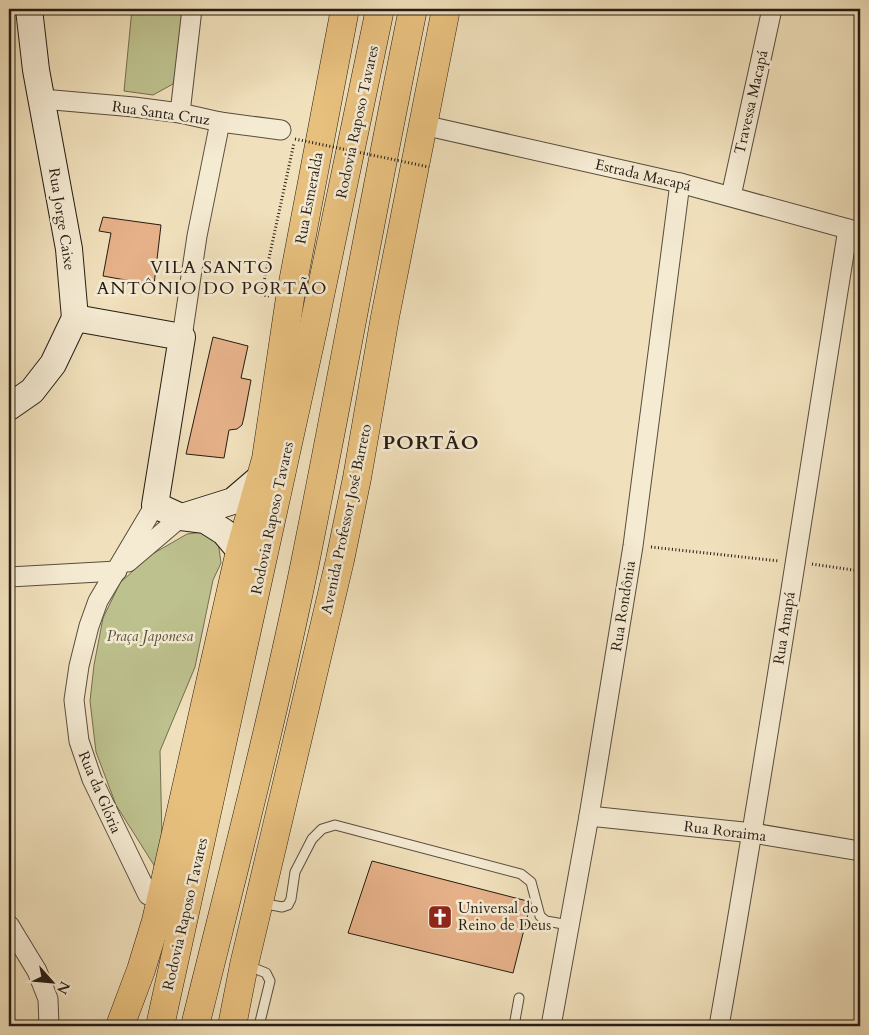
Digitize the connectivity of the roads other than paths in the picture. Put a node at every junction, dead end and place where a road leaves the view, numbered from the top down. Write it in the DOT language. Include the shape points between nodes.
graph roads {
  1 [pos="29,9"];
  2 [pos="192,9"];
  3 [pos="345,9"];
  4 [pos="380,9"];
  5 [pos="413,9"];
  6 [pos="446,9"];
  7 [pos="772,9"];
  8 [pos="42,99"];
  9 [pos="180,113"];
  10 [pos="220,122"];
  11 [pos="423,125"];
  12 [pos="280,130"];
  13 [pos="680,183"];
  14 [pos="731,196"];
  15 [pos="854,230"];
  16 [pos="75,318"];
  17 [pos="182,337"];
  18 [pos="9,408"];
  19 [pos="261,477"];
  20 [pos="155,505"];
  21 [pos="181,517"];
  22 [pos="240,552"];
  23 [pos="117,571"];
  24 [pos="9,577"];
  25 [pos="589,816"];
  26 [pos="753,834"];
  27 [pos="860,851"];
  28 [pos="148,895"];
  29 [pos="258,903"];
  30 [pos="9,925"];
  31 [pos="569,925"];
  32 [pos="244,965"];
  33 [pos="520,998"];
  34 [pos="49,1026"];
  35 [pos="120,1026"];
  36 [pos="160,1026"];
  37 [pos="195,1026"];
  38 [pos="232,1026"];
  39 [pos="259,1026"];
  40 [pos="514,1026"];
  41 [pos="551,1026"];
  42 [pos="719,1026"];
  1 -- 8 [label="main road, Rua Jorge Caixe"];
  2 -- 9 [label="street"];
  3 -- 19 [label="highway, Rua Esmeralda" via="290,298"];
  4 -- 36 [label="highway, Rodovia Raposo Tavares"];
  5 -- 37 [label="highway, Rodovia Raposo Tavares" via="304,566"];
  6 -- 11 [label="highway, Avenida Professor José Barreto"];
  7 -- 14 [label="street, Travessa Macapá"];
  8 -- 9 [label="street, Rua Santa Cruz"];
  8 -- 16 [label="main road, Rua Jorge Caixe" via="69,249"];
  9 -- 10 [label="street, Rua Santa Cruz"];
  10 -- 12 [label="street, Rua Santa Cruz"];
  10 -- 17 [label="street" via="197,236"];
  11 -- 13 [label="street, Estrada Macapá"];
  11 -- 29 [label="highway, Avenida Professor José Barreto" via="340,560"];
  13 -- 14 [label="street, Estrada Macapá"];
  13 -- 25 [label="street, Rua Rondônia" via="632,546"];
  14 -- 15 [label="street, Estrada Macapá"];
  15 -- 26 [label="street, Rua Amapá" via="794,562"];
  16 -- 17 [label="main road"];
  16 -- 18 [label="main road" via="53,364 32,391"];
  17 -- 20 [label="main road"];
  19 -- 21 [label="main road" via="233,501"];
  19 -- 22 [label="highway"];
  20 -- 21 [label="main road"];
  20 -- 23 [label="street, Rua da Glória"];
  21 -- 22 [label="main road" via="206,520 224,532"];
  21 -- 23 [label="street"];
  22 -- 35 [label="highway" via="156,921"];
  23 -- 24 [label="street"];
  23 -- 28 [label="street, Rua da Glória" via="98,601 89,626 74,700 79,741 92,779"];
  25 -- 26 [label="street, Rua Roraima"];
  25 -- 31 [label="street, Rua Rondônia"];
  26 -- 27 [label="street, Rua Roraima"];
  26 -- 42 [label="street, Rua Amapá"];
  29 -- 31 [label="lane" via="282,907 288,904 295,872 312,839 322,829 335,825 521,874 531,882 540,916 546,921"];
  29 -- 32 [label="highway, Avenida Professor José Barreto"];
  30 -- 34 [label="street" via="37,970 48,999"];
  31 -- 41 [label="street, Rua Rondônia"];
  32 -- 38 [label="highway, Avenida Professor José Barreto"];
  32 -- 39 [label="lane" via="266,973 270,981"];
  33 -- 40 [label="lane"];
}
